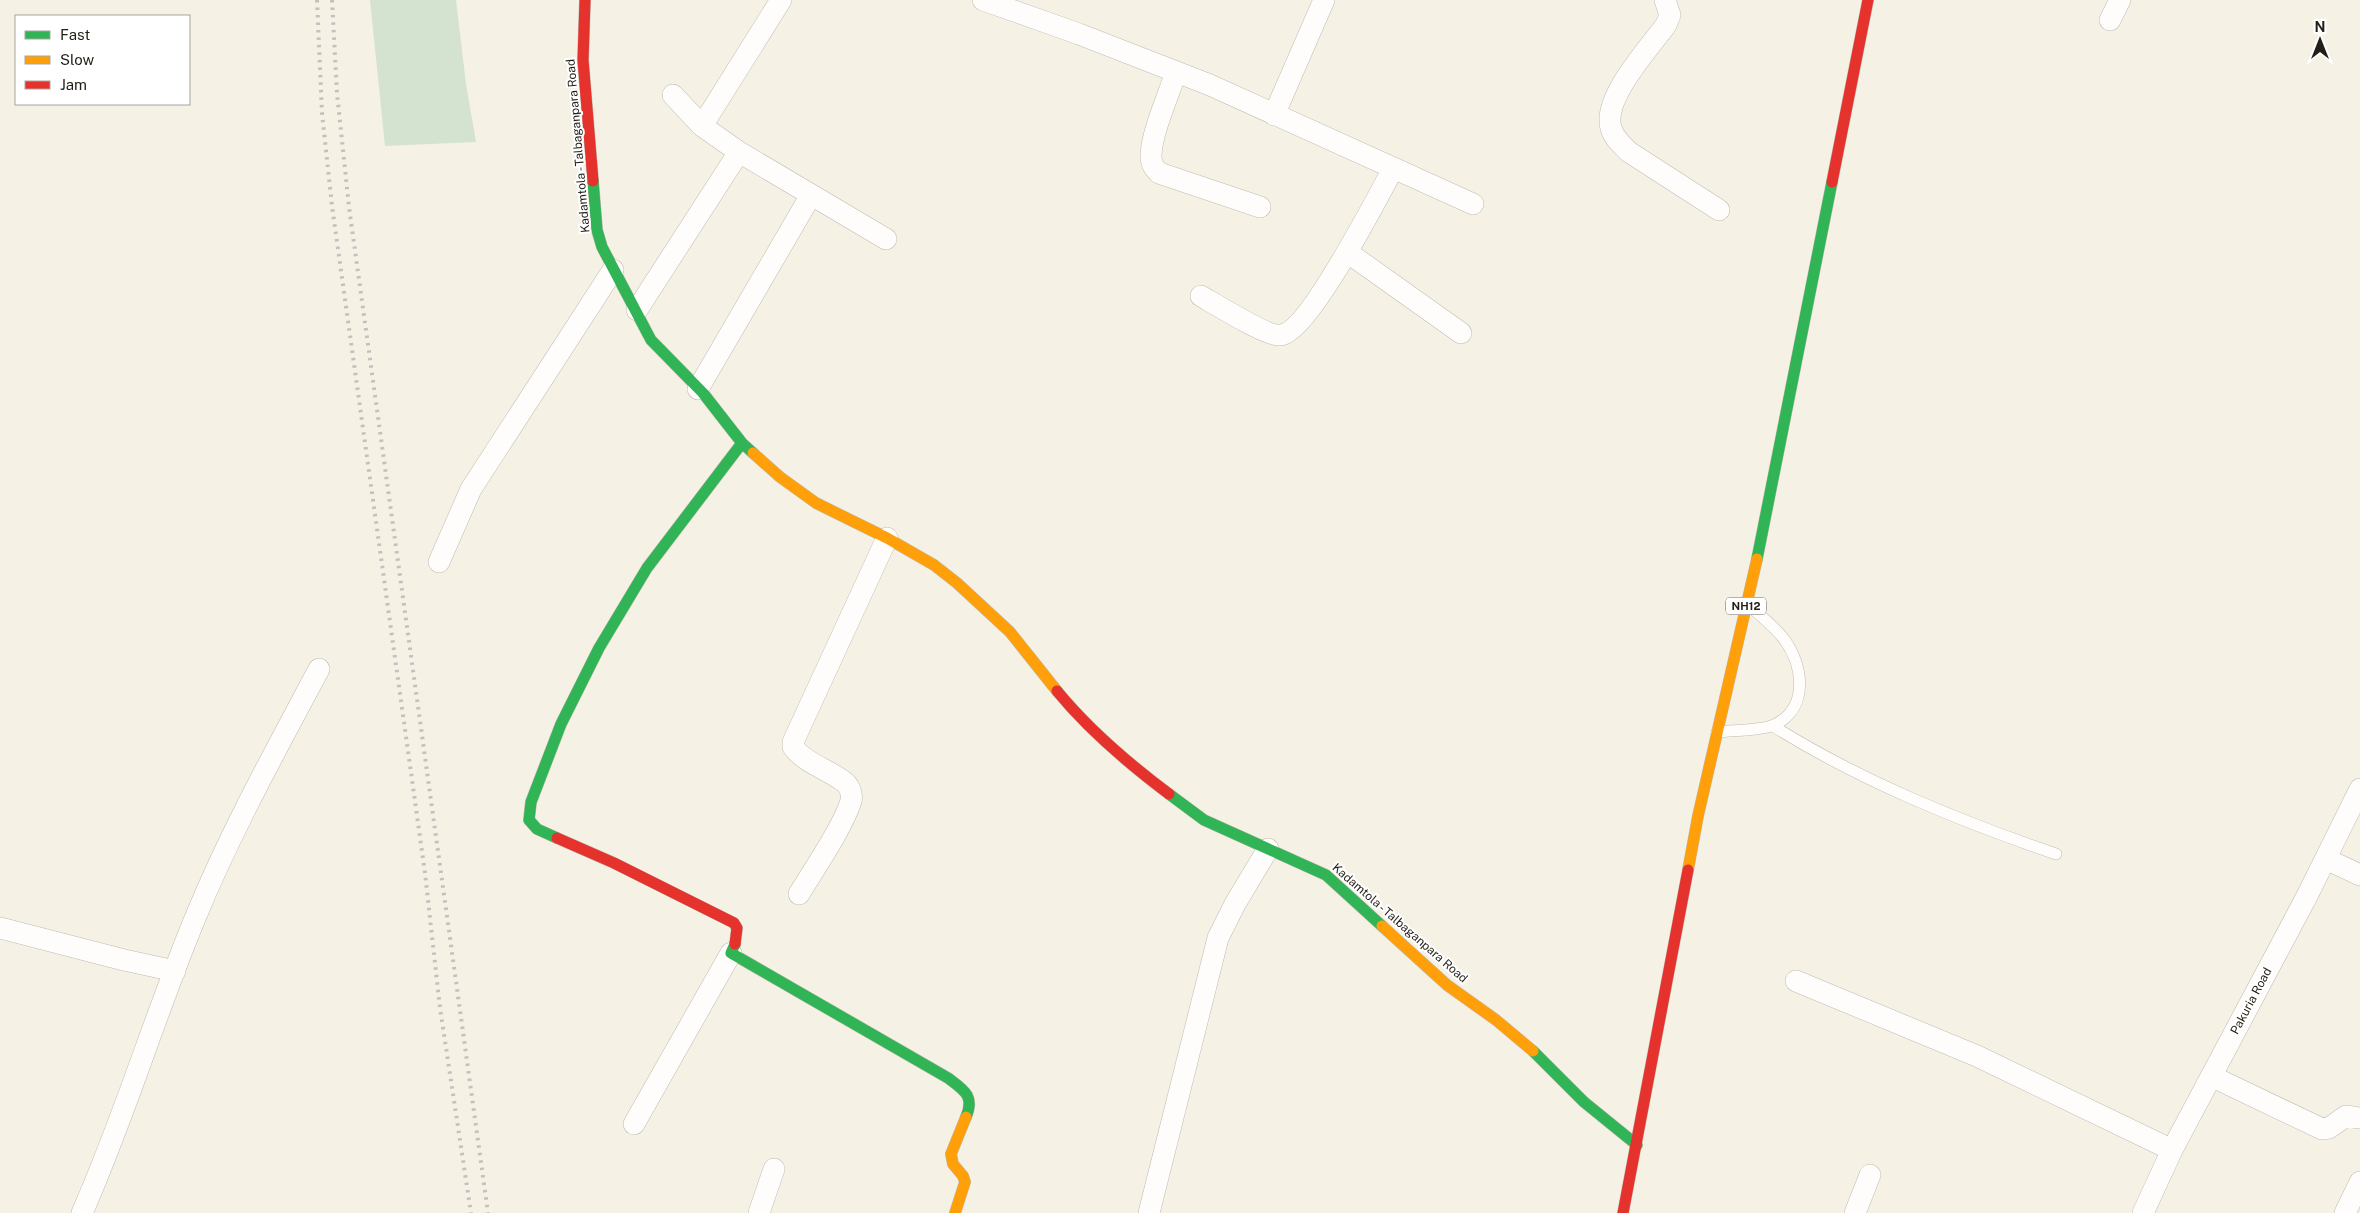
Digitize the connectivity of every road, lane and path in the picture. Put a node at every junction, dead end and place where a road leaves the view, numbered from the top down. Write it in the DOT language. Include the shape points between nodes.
graph roads {
  1 [pos="585,0"];
  2 [pos="781,0"];
  3 [pos="983,0"];
  4 [pos="1324,0"];
  5 [pos="1665,0"];
  6 [pos="1868,0"];
  7 [pos="2120,0"];
  8 [pos="2110,20"];
  9 [pos="1176,72"];
  10 [pos="673,95"];
  11 [pos="1274,115"];
  12 [pos="702,126"];
  13 [pos="739,152"];
  14 [pos="1393,169"];
  15 [pos="811,195"];
  16 [pos="1473,204"];
  17 [pos="1260,207"];
  18 [pos="1719,210"];
  19 [pos="886,239"];
  20 [pos="1347,252"];
  21 [pos="613,270"];
  22 [pos="1201,296"];
  23 [pos="637,310"];
  24 [pos="1460,333"];
  25 [pos="698,389"];
  26 [pos="742,443"];
  27 [pos="887,538"];
  28 [pos="439,562"];
  29 [pos="1746,603"];
  30 [pos="318,669"];
  31 [pos="1773,726"];
  32 [pos="1716,732"];
  33 [pos="2360,789"];
  34 [pos="1268,849"];
  35 [pos="2056,854"];
  36 [pos="2326,859"];
  37 [pos="2360,876"];
  38 [pos="799,894"];
  39 [pos="0,928"];
  40 [pos="731,953"];
  41 [pos="175,971"];
  42 [pos="1796,981"];
  43 [pos="2212,1076"];
  44 [pos="2360,1118"];
  45 [pos="634,1124"];
  46 [pos="1637,1145"];
  47 [pos="2172,1150"];
  48 [pos="774,1169"];
  49 [pos="1870,1175"];
  50 [pos="2359,1187"];
  51 [pos="960,1212"];
  52 [pos="82,1213"];
  53 [pos="759,1213"];
  54 [pos="1149,1213"];
  55 [pos="1623,1213"];
  56 [pos="1855,1213"];
  57 [pos="2143,1213"];
  58 [pos="2345,1213"];
  1 -- 21 [label="street, Kadamtola - Talbaganpara Road" via="583,60 597,230"];
  2 -- 12 [label="street"];
  3 -- 9 [label="street"];
  4 -- 11 [label="street"];
  5 -- 18 [label="street" via="1670,15 1666,25 1613,103 1610,127 1617,141 1630,152"];
  6 -- 29 [label="street, NH12"];
  7 -- 8 [label="street"];
  9 -- 11 [label="street"];
  9 -- 17 [label="street" via="1152,144 1152,166 1159,173"];
  10 -- 12 [label="street"];
  11 -- 14 [label="street"];
  12 -- 13 [label="street"];
  13 -- 15 [label="street"];
  13 -- 23 [label="street"];
  14 -- 16 [label="street"];
  14 -- 20 [label="street"];
  15 -- 19 [label="street"];
  15 -- 25 [label="street"];
  20 -- 22 [label="street" via="1308,311 1287,334 1271,335"];
  20 -- 24 [label="street"];
  21 -- 23 [label="street, Kadamtola - Talbaganpara Road"];
  21 -- 28 [label="street" via="471,489"];
  23 -- 25 [label="street, Kadamtola - Talbaganpara Road" via="651,340"];
  25 -- 26 [label="street, Kadamtola - Talbaganpara Road"];
  26 -- 27 [label="street, Kadamtola - Talbaganpara Road" via="816,503"];
  26 -- 40 [label="street" via="647,568 599,648 561,724 528,812 529,820 537,829 614,863 734,924 737,938"];
  27 -- 34 [label="street, Kadamtola - Talbaganpara Road" via="934,565 978,602 1010,632 1068,704 1131,766 1204,820"];
  27 -- 38 [label="street" via="792,742 792,747 805,759 844,781 850,788 852,799"];
  29 -- 31 [label="lane" via="1783,637 1795,656 1799,674 1801,691 1798,702 1786,718"];
  29 -- 32 [label="street, NH12"];
  30 -- 41 [label="street" via="196,915"];
  31 -- 32 [label="lane"];
  31 -- 35 [label="lane" via="1814,752 1898,793 1993,833"];
  32 -- 46 [label="street, NH12"];
  33 -- 36 [label="street, Pakuria Road"];
  34 -- 46 [label="street, Kadamtola - Talbaganpara Road" via="1326,875 1447,985 1532,1050 1584,1102"];
  34 -- 54 [label="street" via="1218,938"];
  36 -- 37 [label="street"];
  36 -- 43 [label="street, Pakuria Road"];
  39 -- 41 [label="street"];
  40 -- 45 [label="street"];
  40 -- 51 [label="street" via="967,1092 969,1110 951,1154 953,1164 965,1182"];
  41 -- 52 [label="street"];
  42 -- 47 [label="street" via="1977,1056"];
  43 -- 44 [label="street" via="2322,1129 2346,1116"];
  43 -- 47 [label="street, Pakuria Road"];
  46 -- 55 [label="street, NH12"];
  47 -- 57 [label="street, Pakuria Road"];
  48 -- 53 [label="street"];
  49 -- 56 [label="street"];
  50 -- 58 [label="street"];
}
